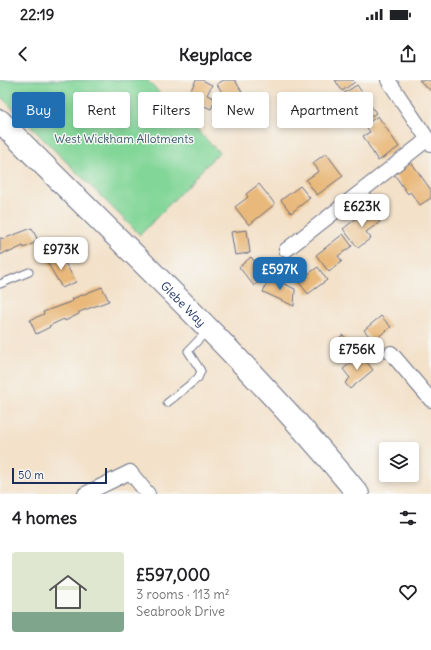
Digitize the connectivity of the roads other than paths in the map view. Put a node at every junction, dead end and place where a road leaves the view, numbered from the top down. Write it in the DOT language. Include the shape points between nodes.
graph roads {
  1 [pos="388,80"];
  2 [pos="0,121"];
  3 [pos="429,141"];
  4 [pos="286,250"];
  5 [pos="28,272"];
  6 [pos="0,284"];
  7 [pos="209,329"];
  8 [pos="391,353"];
  9 [pos="428,390"];
  10 [pos="166,403"];
  11 [pos="85,494"];
  12 [pos="148,494"];
  13 [pos="358,494"];
  1 -- 3 [label="street"];
  2 -- 7 [label="highway, Glebe Way"];
  3 -- 4 [label="street"];
  5 -- 6 [label="lane"];
  7 -- 10 [label="lane" via="188,351 201,371 198,378"];
  7 -- 13 [label="highway, Glebe Way" via="285,410"];
  8 -- 9 [label="street"];
  11 -- 12 [label="street" via="130,472"];
}
